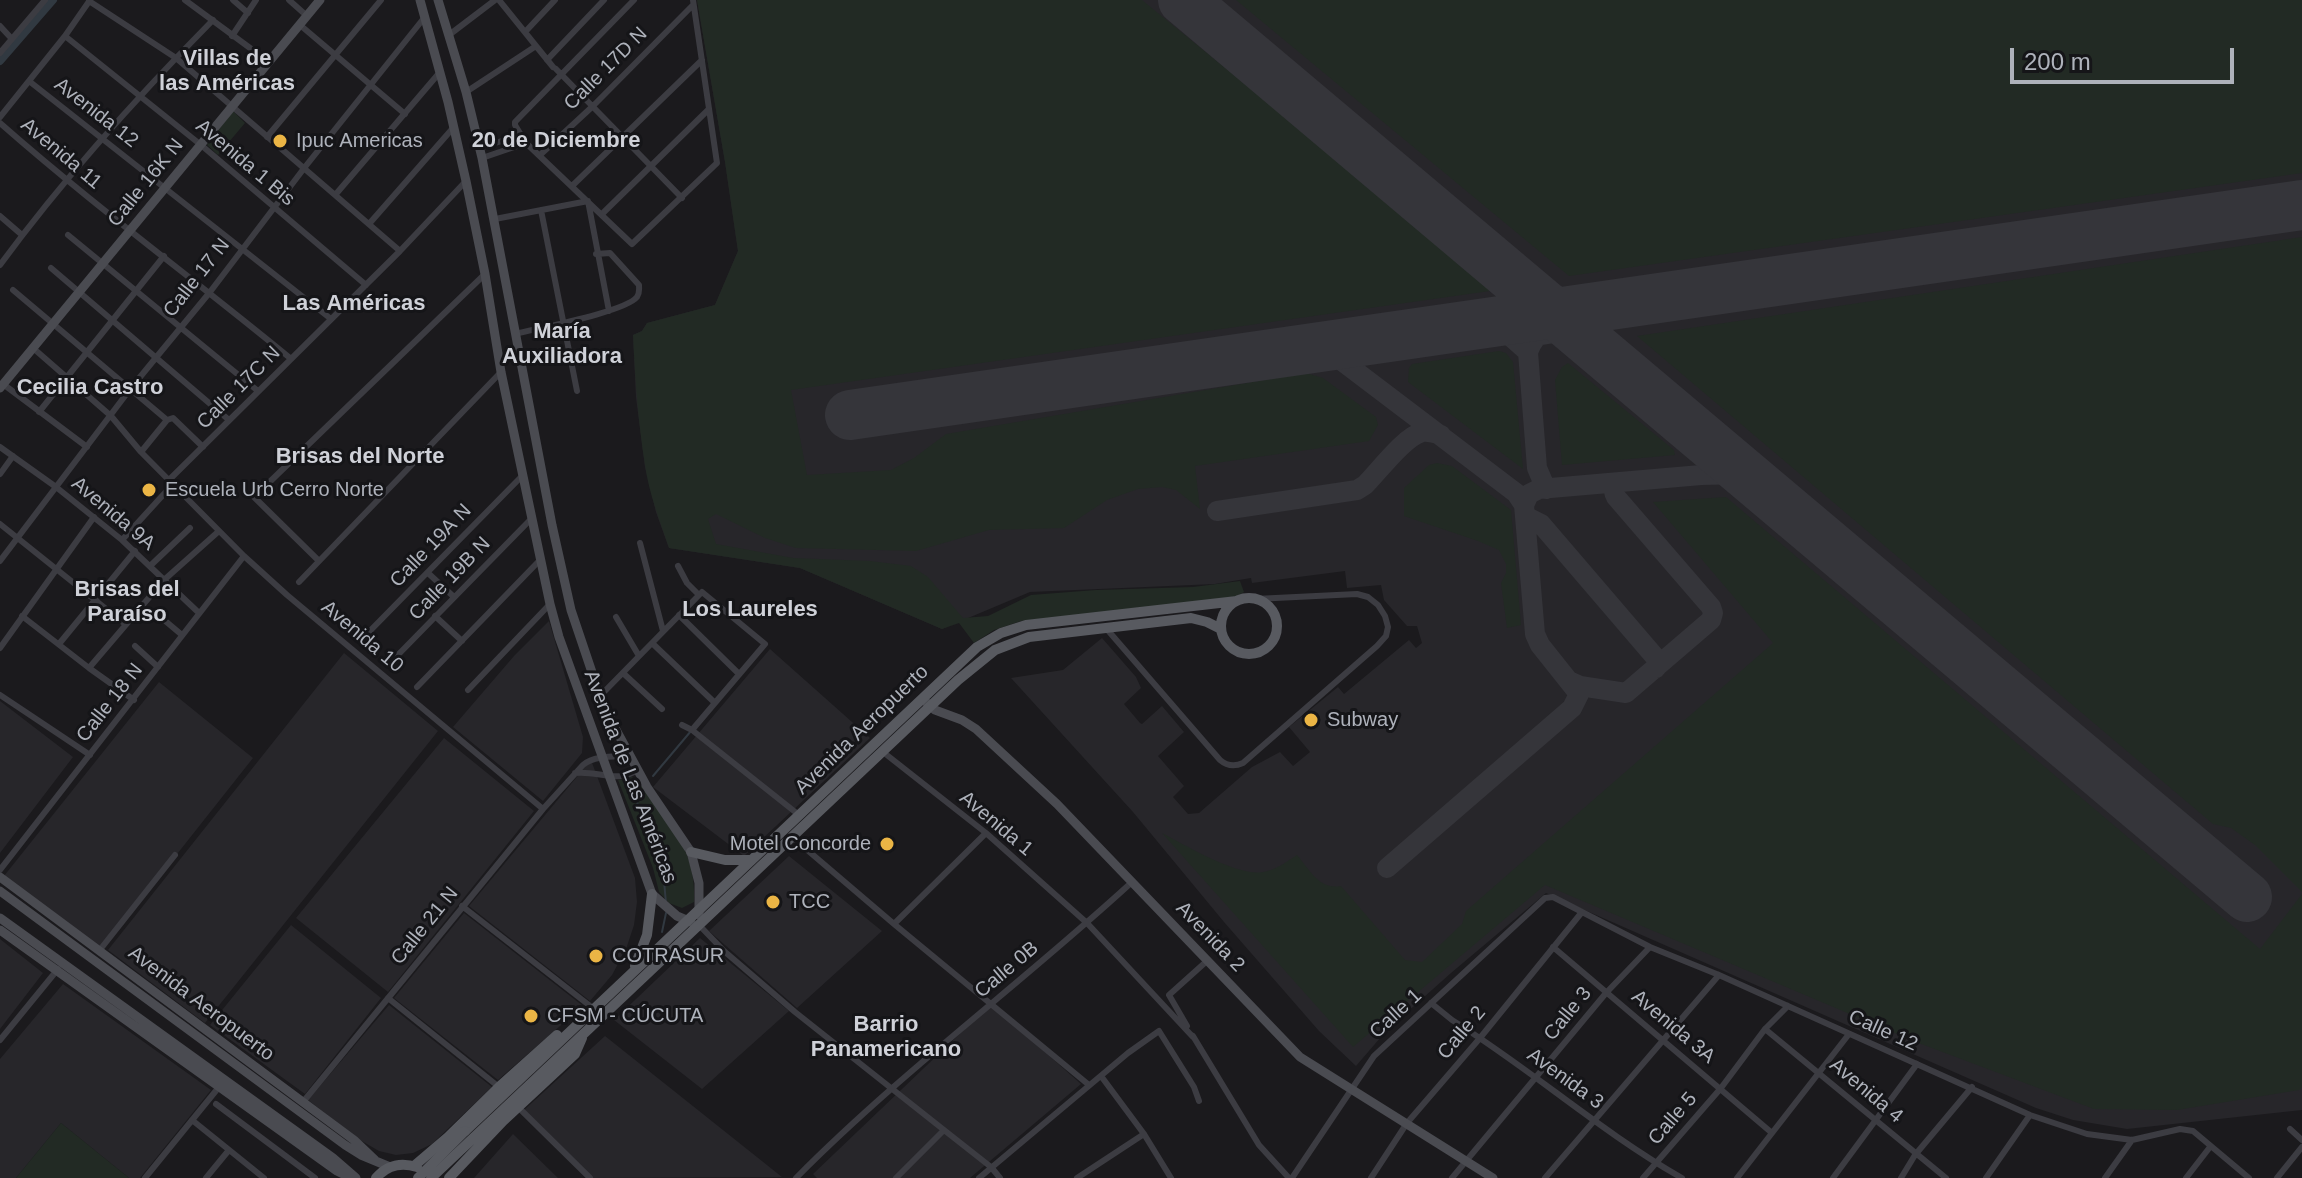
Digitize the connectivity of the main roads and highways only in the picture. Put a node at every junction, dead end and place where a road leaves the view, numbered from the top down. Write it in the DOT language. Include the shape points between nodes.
graph roads {
  1 [pos="320,0"];
  2 [pos="420,0"];
  3 [pos="438,0"];
  4 [pos="456,60"];
  5 [pos="440,72"];
  6 [pos="466,92"];
  7 [pos="448,102"];
  8 [pos="2,386"];
  9 [pos="1237,601"];
  10 [pos="1221,629"];
  11 [pos="922,698"];
  12 [pos="931,707"];
  13 [pos="691,852"];
  14 [pos="751,860"];
  15 [pos="0,877"];
  16 [pos="0,891"];
  17 [pos="656,898"];
  18 [pos="699,909"];
  19 [pos="0,918"];
  20 [pos="682,918"];
  21 [pos="699,925"];
  22 [pos="0,930"];
  23 [pos="69,935"];
  24 [pos="59,967"];
  25 [pos="633,972"];
  26 [pos="134,990"];
  27 [pos="150,990"];
  28 [pos="123,1012"];
  29 [pos="582,1028"];
  30 [pos="468,1136"];
  31 [pos="377,1162"];
  32 [pos="414,1166"];
  33 [pos="390,1167"];
  34 [pos="354,1178"];
  35 [pos="376,1178"];
  36 [pos="418,1178"];
  37 [pos="431,1178"];
  38 [pos="449,1178"];
  39 [pos="1493,1178"];
  1 -- 8 [label="main road, Calle 16K N"];
  2 -- 5 [label="main road, Avenida de Las Américas"];
  3 -- 4 [label="main road, Avenida de Las Américas"];
  4 -- 5 [label="main road" via="450,72"];
  4 -- 6 [label="main road, Avenida de Las Américas"];
  5 -- 7 [label="main road, Avenida de Las Américas"];
  6 -- 7 [label="main road" via="453,94"];
  6 -- 13 [label="main road, Avenida de Las Américas" via="568,599 600,696 629,756"];
  7 -- 17 [label="main road, Avenida de Las Américas" via="550,604"];
  9 -- 10 [label="main road" via="1225,613"];
  9 -- 10 [label="main road" via="1255,599 1270,608 1276,636 1270,646 1243,654 1227,644"];
  9 -- 11 [label="main road, Avenida Aeropuerto" via="1012,629 977,647"];
  10 -- 12 [label="main road, Avenida Aeropuerto" via="1191,618 1042,634 1006,645 973,666"];
  11 -- 12 [label="main road, Avenida 2"];
  11 -- 14 [label="main road, Avenida Aeropuerto"];
  12 -- 21 [label="main road, Avenida Aeropuerto"];
  12 -- 39 [label="main road, Avenida 2" via="990,740 1300,1057"];
  13 -- 14 [label="main road"];
  13 -- 18 [label="main road, Avenida de Las Américas"];
  14 -- 18 [label="main road, Avenida Aeropuerto"];
  15 -- 23 [label="main road, Avenida Aeropuerto"];
  16 -- 23 [label="main road, Avenida Aeropuerto"];
  17 -- 20 [label="main road, Avenida de Las Américas"];
  17 -- 25 [label="main road"];
  18 -- 20 [label="main road, Avenida Aeropuerto"];
  18 -- 21 [label="main road, Avenida de Las Américas"];
  19 -- 24 [label="main road"];
  20 -- 21 [label="main road, Avenida de Las Américas"];
  20 -- 25 [label="main road, Avenida Aeropuerto"];
  21 -- 29 [label="main road, Avenida Aeropuerto"];
  22 -- 24 [label="main road"];
  23 -- 26 [label="main road, Avenida Aeropuerto"];
  23 -- 27 [label="main road, Avenida Aeropuerto"];
  24 -- 28 [label="main road"];
  25 -- 29 [label="main road, Avenida Aeropuerto"];
  26 -- 27 [label="main road"];
  26 -- 31 [label="main road, Avenida Aeropuerto" via="345,1145"];
  27 -- 31 [label="main road, Avenida Aeropuerto"];
  28 -- 34 [label="main road"];
  28 -- 34 [label="main road" via="219,1087"];
  29 -- 30 [label="main road"];
  29 -- 32 [label="main road" via="558,1034"];
  29 -- 38 [label="main road" via="575,1054"];
  30 -- 36 [label="main road, bridge"];
  30 -- 37 [label="main road"];
  31 -- 33 [label="main road, Avenida Aeropuerto"];
  32 -- 33 [label="main road"];
  32 -- 37 [label="main road"];
  33 -- 35 [label="main road"];
}
